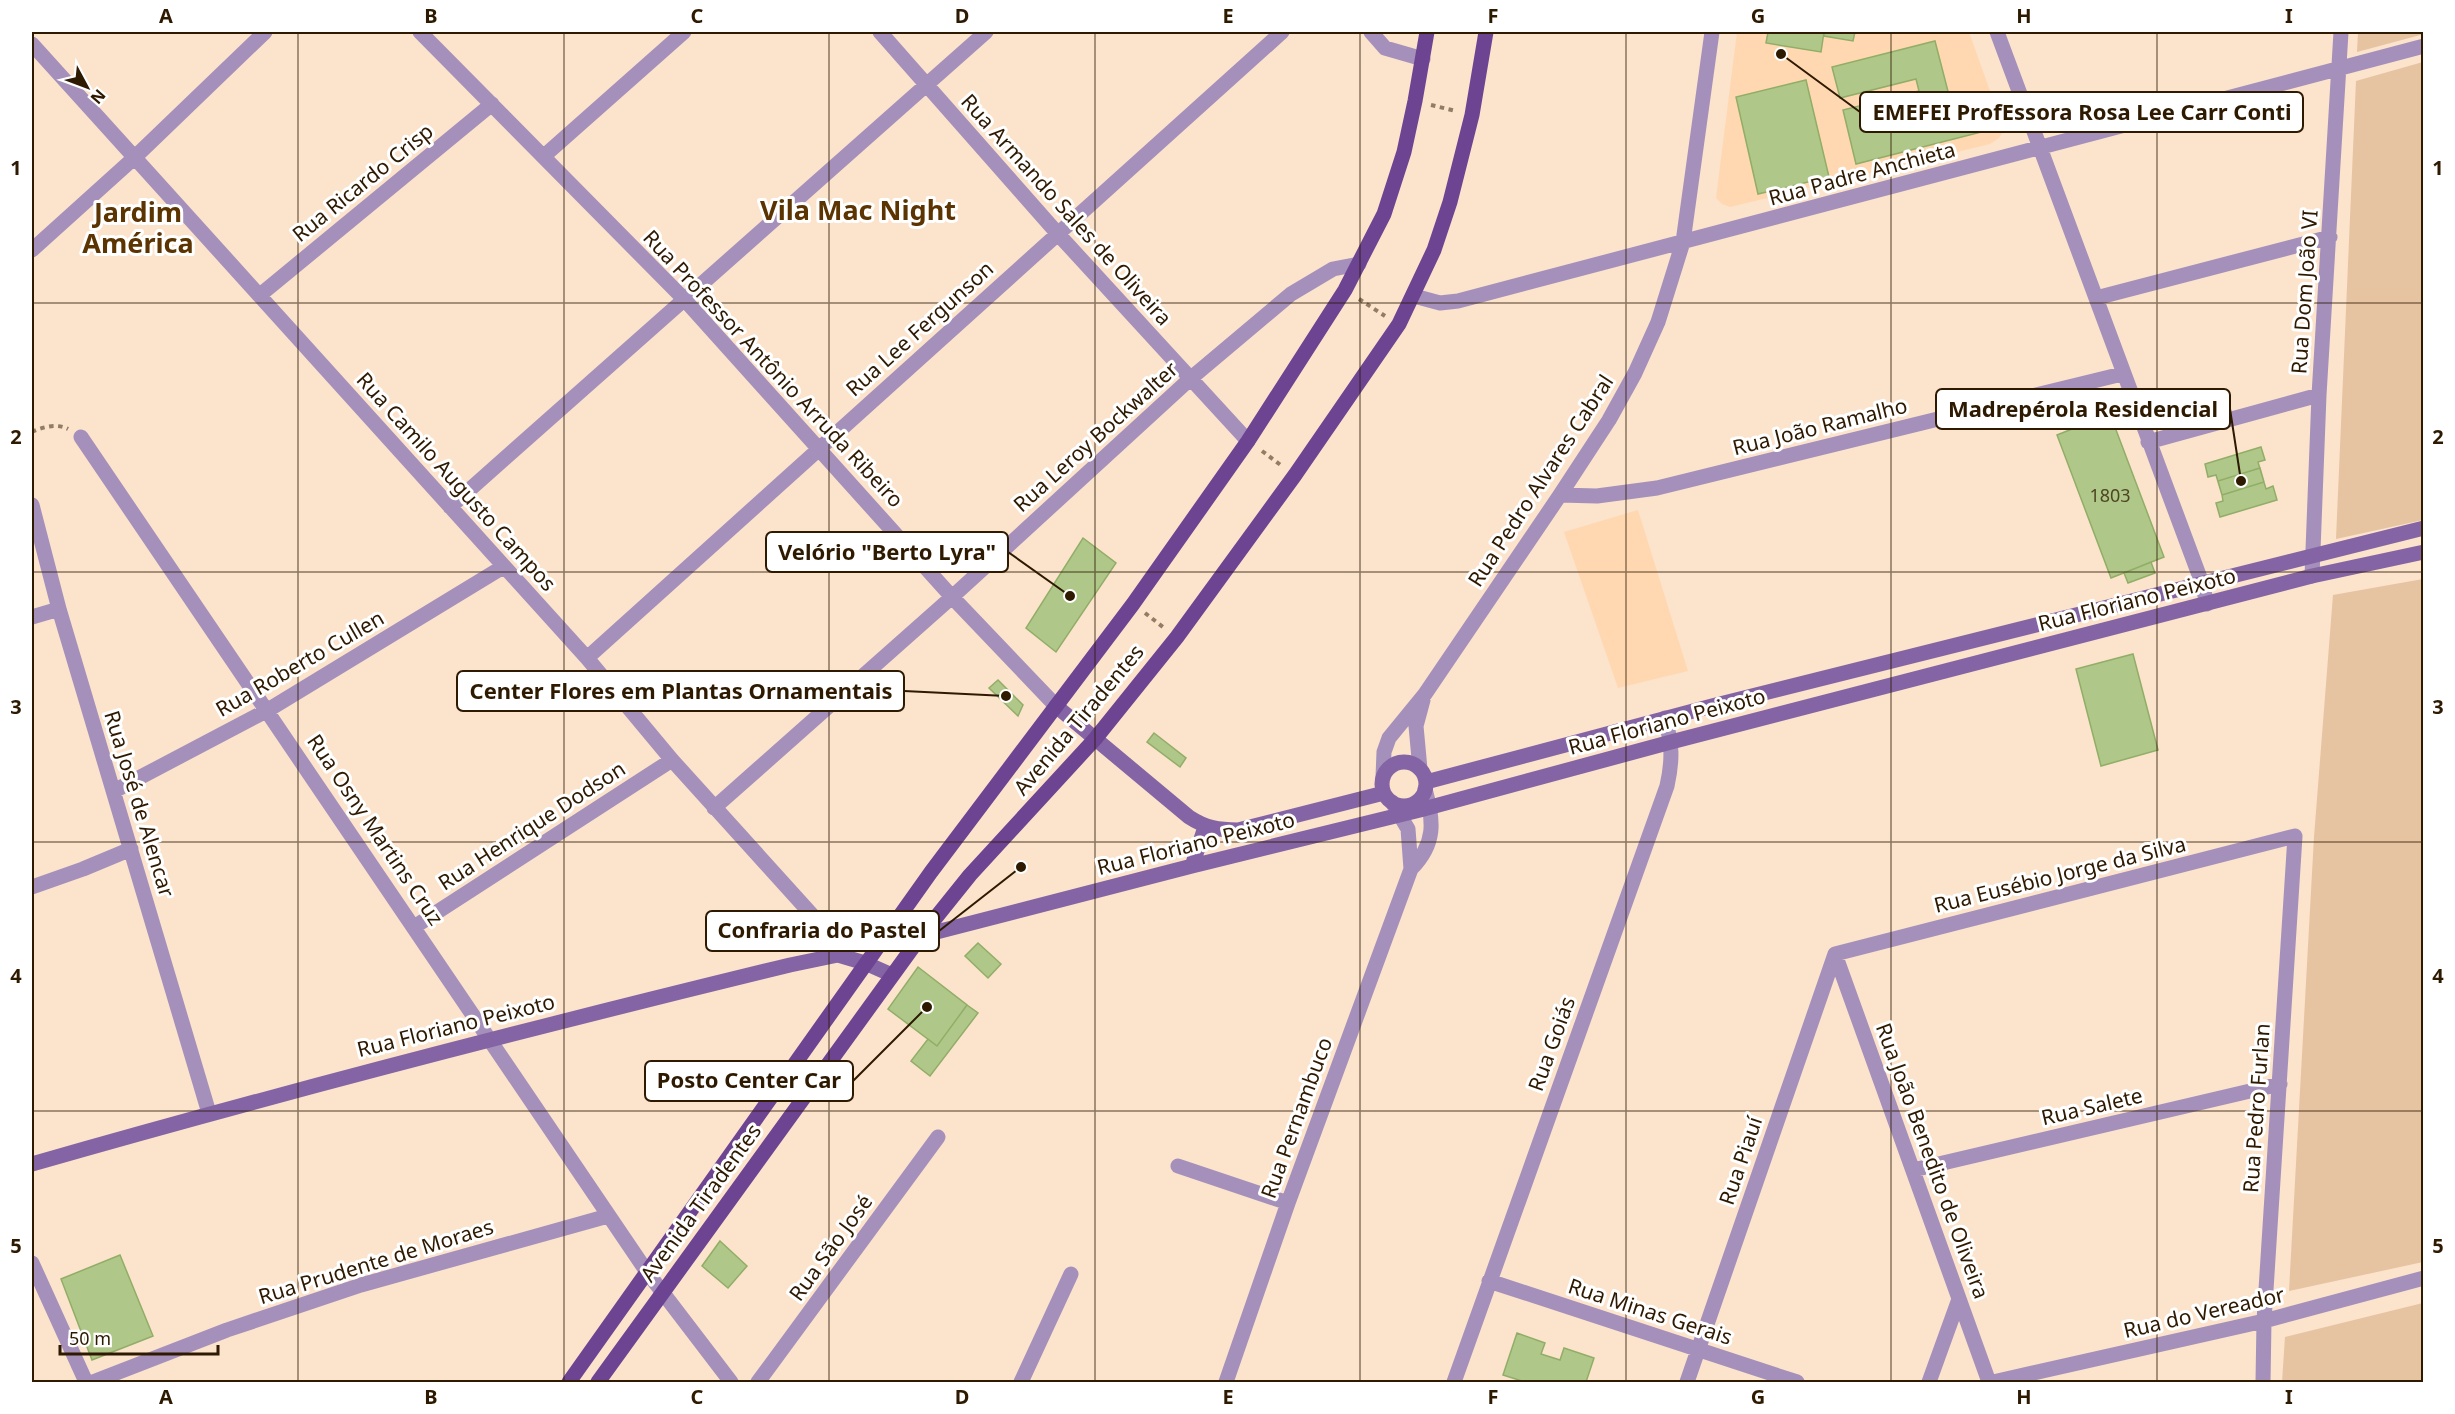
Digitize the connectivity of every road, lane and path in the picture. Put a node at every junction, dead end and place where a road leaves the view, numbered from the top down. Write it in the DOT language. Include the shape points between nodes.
graph roads {
  1 [pos="265,32"];
  2 [pos="420,32"];
  3 [pos="684,32"];
  4 [pos="880,32"];
  5 [pos="986,32"];
  6 [pos="1282,32"];
  7 [pos="1371,32"];
  8 [pos="1427,32"];
  9 [pos="1486,32"];
  10 [pos="1712,32"];
  11 [pos="1997,32"];
  12 [pos="2341,32"];
  13 [pos="32,45"];
  14 [pos="2424,46"];
  15 [pos="1423,59"];
  16 [pos="2339,69"];
  17 [pos="926,86"];
  18 [pos="1415,101"];
  19 [pos="492,104"];
  20 [pos="1472,115"];
  21 [pos="2039,149"];
  22 [pos="544,156"];
  23 [pos="134,158"];
  24 [pos="1058,234"];
  25 [pos="2330,237"];
  26 [pos="1683,242"];
  27 [pos="32,250"];
  28 [pos="1359,264"];
  29 [pos="1345,290"];
  30 [pos="260,295"];
  31 [pos="1414,296"];
  32 [pos="2096,298"];
  33 [pos="684,299"];
  34 [pos="1399,324"];
  35 [pos="2122,374"];
  36 [pos="1190,379"];
  37 [pos="2319,395"];
  38 [pos="32,432"];
  39 [pos="81,437"];
  40 [pos="1248,441"];
  41 [pos="2148,442"];
  42 [pos="819,448"];
  43 [pos="1295,475"];
  44 [pos="1560,495"];
  45 [pos="32,505"];
  46 [pos="450,507"];
  47 [pos="2424,528"];
  48 [pos="2424,552"];
  49 [pos="2313,555"];
  50 [pos="502,567"];
  51 [pos="2312,576"];
  52 [pos="2202,583"];
  53 [pos="952,597"];
  54 [pos="1133,604"];
  55 [pos="2207,604"];
  56 [pos="59,609"];
  57 [pos="32,617"];
  58 [pos="1176,637"];
  59 [pos="587,658"];
  60 [pos="1425,694"];
  61 [pos="1056,706"];
  62 [pos="268,710"];
  63 [pos="1665,718"];
  64 [pos="1095,739"];
  65 [pos="1671,742"];
  66 [pos="672,760"];
  67 [pos="1383,777"];
  68 [pos="1424,780"];
  69 [pos="114,791"];
  70 [pos="1388,797"];
  71 [pos="714,808"];
  72 [pos="1430,808"];
  73 [pos="1400,815"];
  74 [pos="1205,827"];
  75 [pos="2295,836"];
  76 [pos="131,849"];
  77 [pos="1192,866"];
  78 [pos="1411,869"];
  79 [pos="32,887"];
  80 [pos="414,927"];
  81 [pos="921,936"];
  82 [pos="1835,954"];
  83 [pos="838,955"];
  84 [pos="865,963"];
  85 [pos="892,975"];
  86 [pos="489,1038"];
  87 [pos="2280,1084"];
  88 [pos="209,1113"];
  89 [pos="938,1137"];
  90 [pos="32,1164"];
  91 [pos="1178,1166"];
  92 [pos="1913,1170"];
  93 [pos="1288,1203"];
  94 [pos="608,1216"];
  95 [pos="32,1263"];
  96 [pos="647,1272"];
  97 [pos="1071,1274"];
  98 [pos="2424,1278"];
  99 [pos="1489,1281"];
  100 [pos="662,1293"];
  101 [pos="1959,1299"];
  102 [pos="2264,1321"];
  103 [pos="1698,1349"];
  104 [pos="86,1383"];
  105 [pos="93,1383"];
  106 [pos="569,1383"];
  107 [pos="598,1383"];
  108 [pos="731,1383"];
  109 [pos="758,1383"];
  110 [pos="1021,1383"];
  111 [pos="1226,1383"];
  112 [pos="1454,1383"];
  113 [pos="1687,1383"];
  114 [pos="1797,1383"];
  115 [pos="1929,1383"];
  116 [pos="1991,1383"];
  117 [pos="2263,1383"];
  1 -- 23 [label="street"];
  2 -- 19 [label="street, Rua Professor Antônio Arruda Ribeiro"];
  3 -- 22 [label="street"];
  4 -- 17 [label="street, Rua Armando Sales de Oliveira"];
  5 -- 17 [label="street"];
  6 -- 24 [label="street, Rua Lee Fergunson"];
  7 -- 15 [label="street" via="1385,48"];
  8 -- 15 [label="main road, Avenida Tiradentes"];
  9 -- 20 [label="main road, Avenida Tiradentes"];
  10 -- 26 [label="street, Rua Pedro Alvares Cabral"];
  11 -- 21 [label="street"];
  12 -- 16 [label="street, Rua Dom João VI"];
  13 -- 23 [label="street, Rua Camilo Augusto Campos"];
  14 -- 16 [label="street, Rua Padre Anchieta"];
  15 -- 18 [label="main road, Avenida Tiradentes"];
  16 -- 21 [label="street, Rua Padre Anchieta"];
  16 -- 25 [label="street, Rua Dom João VI"];
  17 -- 24 [label="street, Rua Armando Sales de Oliveira"];
  17 -- 33 [label="street"];
  18 -- 20 [label="path"];
  18 -- 28 [label="main road, Avenida Tiradentes" via="1384,214"];
  19 -- 22 [label="street, Rua Professor Antônio Arruda Ribeiro"];
  19 -- 30 [label="street, Rua Ricardo Crisp"];
  20 -- 31 [label="main road, Avenida Tiradentes" via="1450,202"];
  21 -- 26 [label="street, Rua Padre Anchieta"];
  21 -- 32 [label="street"];
  22 -- 33 [label="street, Rua Professor Antônio Arruda Ribeiro"];
  23 -- 27 [label="street"];
  23 -- 30 [label="street, Rua Camilo Augusto Campos"];
  24 -- 36 [label="street, Rua Armando Sales de Oliveira"];
  24 -- 42 [label="street, Rua Lee Fergunson"];
  25 -- 32 [label="street"];
  25 -- 37 [label="street, Rua Dom João VI"];
  26 -- 31 [label="street, Rua Padre Anchieta" via="1458,302 1440,303"];
  26 -- 44 [label="street, Rua Pedro Alvares Cabral" via="1658,322 1635,373"];
  28 -- 29 [label="main road, Avenida Tiradentes"];
  28 -- 36 [label="street, Rua Leroy Bockwalter" via="1333,269 1291,294"];
  29 -- 34 [label="path"];
  29 -- 40 [label="main road, Avenida Tiradentes"];
  30 -- 46 [label="street, Rua Camilo Augusto Campos"];
  31 -- 34 [label="main road, Avenida Tiradentes"];
  32 -- 35 [label="street"];
  33 -- 42 [label="street, Rua Professor Antônio Arruda Ribeiro"];
  33 -- 46 [label="street"];
  34 -- 43 [label="main road, Avenida Tiradentes"];
  35 -- 41 [label="street"];
  35 -- 44 [label="street, Rua João Ramalho" via="1657,488 1616,495"];
  36 -- 40 [label="street, Rua Armando Sales de Oliveira"];
  36 -- 53 [label="street, Rua Leroy Bockwalter"];
  37 -- 41 [label="street"];
  37 -- 49 [label="street, Rua Dom João VI"];
  38 -- 39 [label="path" via="63,427"];
  39 -- 62 [label="street, Rua Osny Martins Cruz"];
  40 -- 43 [label="path"];
  40 -- 54 [label="main road, Avenida Tiradentes"];
  41 -- 52 [label="street"];
  42 -- 53 [label="street, Rua Professor Antônio Arruda Ribeiro"];
  42 -- 59 [label="street, Rua Lee Fergunson"];
  43 -- 58 [label="main road, Avenida Tiradentes"];
  44 -- 60 [label="street, Rua Pedro Alvares Cabral"];
  45 -- 56 [label="street, Rua José de Alencar"];
  46 -- 50 [label="street, Rua Camilo Augusto Campos"];
  47 -- 49 [label="main road, Rua Floriano Peixoto"];
  48 -- 51 [label="main road, Rua Floriano Peixoto"];
  49 -- 51 [label="street, Rua Dom João VI"];
  49 -- 52 [label="main road, Rua Floriano Peixoto"];
  50 -- 59 [label="street, Rua Camilo Augusto Campos"];
  50 -- 62 [label="street, Rua Roberto Cullen"];
  51 -- 55 [label="main road, Rua Floriano Peixoto"];
  52 -- 55 [label="street"];
  52 -- 63 [label="main road, Rua Floriano Peixoto"];
  53 -- 61 [label="street, Rua Professor Antônio Arruda Ribeiro"];
  53 -- 71 [label="street, Rua Leroy Bockwalter"];
  54 -- 58 [label="path"];
  54 -- 61 [label="main road, Avenida Tiradentes"];
  55 -- 65 [label="main road, Rua Floriano Peixoto"];
  56 -- 57 [label="street"];
  56 -- 69 [label="street, Rua José de Alencar"];
  58 -- 64 [label="main road, Avenida Tiradentes"];
  59 -- 66 [label="street, Rua Camilo Augusto Campos"];
  60 -- 67 [label="street, Rua Pedro Alvares Cabral" via="1389,738"];
  60 -- 68 [label="street, Rua Pedro Alvares Cabral" via="1416,726"];
  61 -- 64 [label="main road, Rua Professor Antônio Arruda Ribeiro"];
  61 -- 84 [label="main road, Avenida Tiradentes"];
  62 -- 69 [label="street, Rua Roberto Cullen"];
  62 -- 80 [label="street, Rua Osny Martins Cruz"];
  63 -- 65 [label="street, Rua Goiás"];
  63 -- 68 [label="main road, Rua Floriano Peixoto"];
  64 -- 74 [label="main road, Rua Professor Antônio Arruda Ribeiro"];
  64 -- 81 [label="main road, Avenida Tiradentes"];
  65 -- 72 [label="main road, Rua Floriano Peixoto"];
  65 -- 99 [label="street, Rua Goiás" via="1667,786"];
  66 -- 71 [label="street, Rua Camilo Augusto Campos"];
  66 -- 80 [label="street, Rua Henrique Dodson"];
  67 -- 68 [label="main road" via="1399,762 1407,762"];
  67 -- 70 [label="main road"];
  68 -- 70 [label="main road" via="1422,796 1411,804 1398,805"];
  68 -- 72 [label="street, Rua Pernambuco"];
  69 -- 76 [label="street, Rua José de Alencar"];
  70 -- 73 [label="street, Rua Pernambuco"];
  70 -- 74 [label="main road, Rua Floriano Peixoto" via="1238,830"];
  71 -- 83 [label="street, Rua Camilo Augusto Campos" via="813,916"];
  72 -- 73 [label="main road, Rua Floriano Peixoto"];
  72 -- 78 [label="street, Rua Pernambuco" via="1432,830 1423,857"];
  73 -- 77 [label="main road, Rua Floriano Peixoto"];
  73 -- 78 [label="street, Rua Pernambuco" via="1408,829"];
  74 -- 77 [label="main road"];
  75 -- 82 [label="street, Rua Eusébio Jorge da Silva"];
  75 -- 87 [label="street, Rua Pedro Furlan"];
  76 -- 79 [label="street"];
  76 -- 88 [label="street, Rua José de Alencar"];
  77 -- 81 [label="main road, Rua Floriano Peixoto"];
  78 -- 93 [label="street, Rua Pernambuco"];
  80 -- 86 [label="street, Rua Osny Martins Cruz"];
  81 -- 85 [label="main road, Avenida Tiradentes"];
  82 -- 92 [label="street, Rua João Benedito de Oliveira"];
  82 -- 103 [label="street, Rua Piauí"];
  83 -- 84 [label="main road, Rua Floriano Peixoto"];
  83 -- 86 [label="main road, Rua Floriano Peixoto"];
  84 -- 85 [label="main road, Rua Floriano Peixoto"];
  84 -- 96 [label="main road, Avenida Tiradentes"];
  85 -- 100 [label="main road, Avenida Tiradentes"];
  86 -- 88 [label="main road, Rua Floriano Peixoto"];
  86 -- 94 [label="street, Rua Osny Martins Cruz"];
  87 -- 92 [label="street, Rua Salete"];
  87 -- 102 [label="street, Rua Pedro Furlan"];
  88 -- 90 [label="main road, Rua Floriano Peixoto"];
  89 -- 109 [label="street, Rua São José"];
  91 -- 93 [label="street"];
  92 -- 101 [label="street, Rua João Benedito de Oliveira"];
  93 -- 111 [label="street, Rua Pernambuco"];
  94 -- 96 [label="street, Rua Osny Martins Cruz"];
  94 -- 105 [label="street, Rua Prudente de Moraes" via="361,1285 227,1330"];
  95 -- 104 [label="street"];
  96 -- 100 [label="street, Rua Osny Martins Cruz"];
  96 -- 106 [label="main road, Avenida Tiradentes"];
  97 -- 110 [label="street"];
  98 -- 102 [label="street, Rua do Vereador"];
  99 -- 103 [label="street, Rua Minas Gerais"];
  99 -- 112 [label="street, Rua Goiás"];
  100 -- 107 [label="main road, Avenida Tiradentes"];
  100 -- 108 [label="street, Rua Osny Martins Cruz"];
  101 -- 115 [label="street"];
  101 -- 116 [label="street, Rua João Benedito de Oliveira"];
  102 -- 116 [label="street, Rua do Vereador"];
  102 -- 117 [label="street, Rua Pedro Furlan"];
  103 -- 113 [label="street, Rua Piauí"];
  103 -- 114 [label="street, Rua Minas Gerais"];
}
